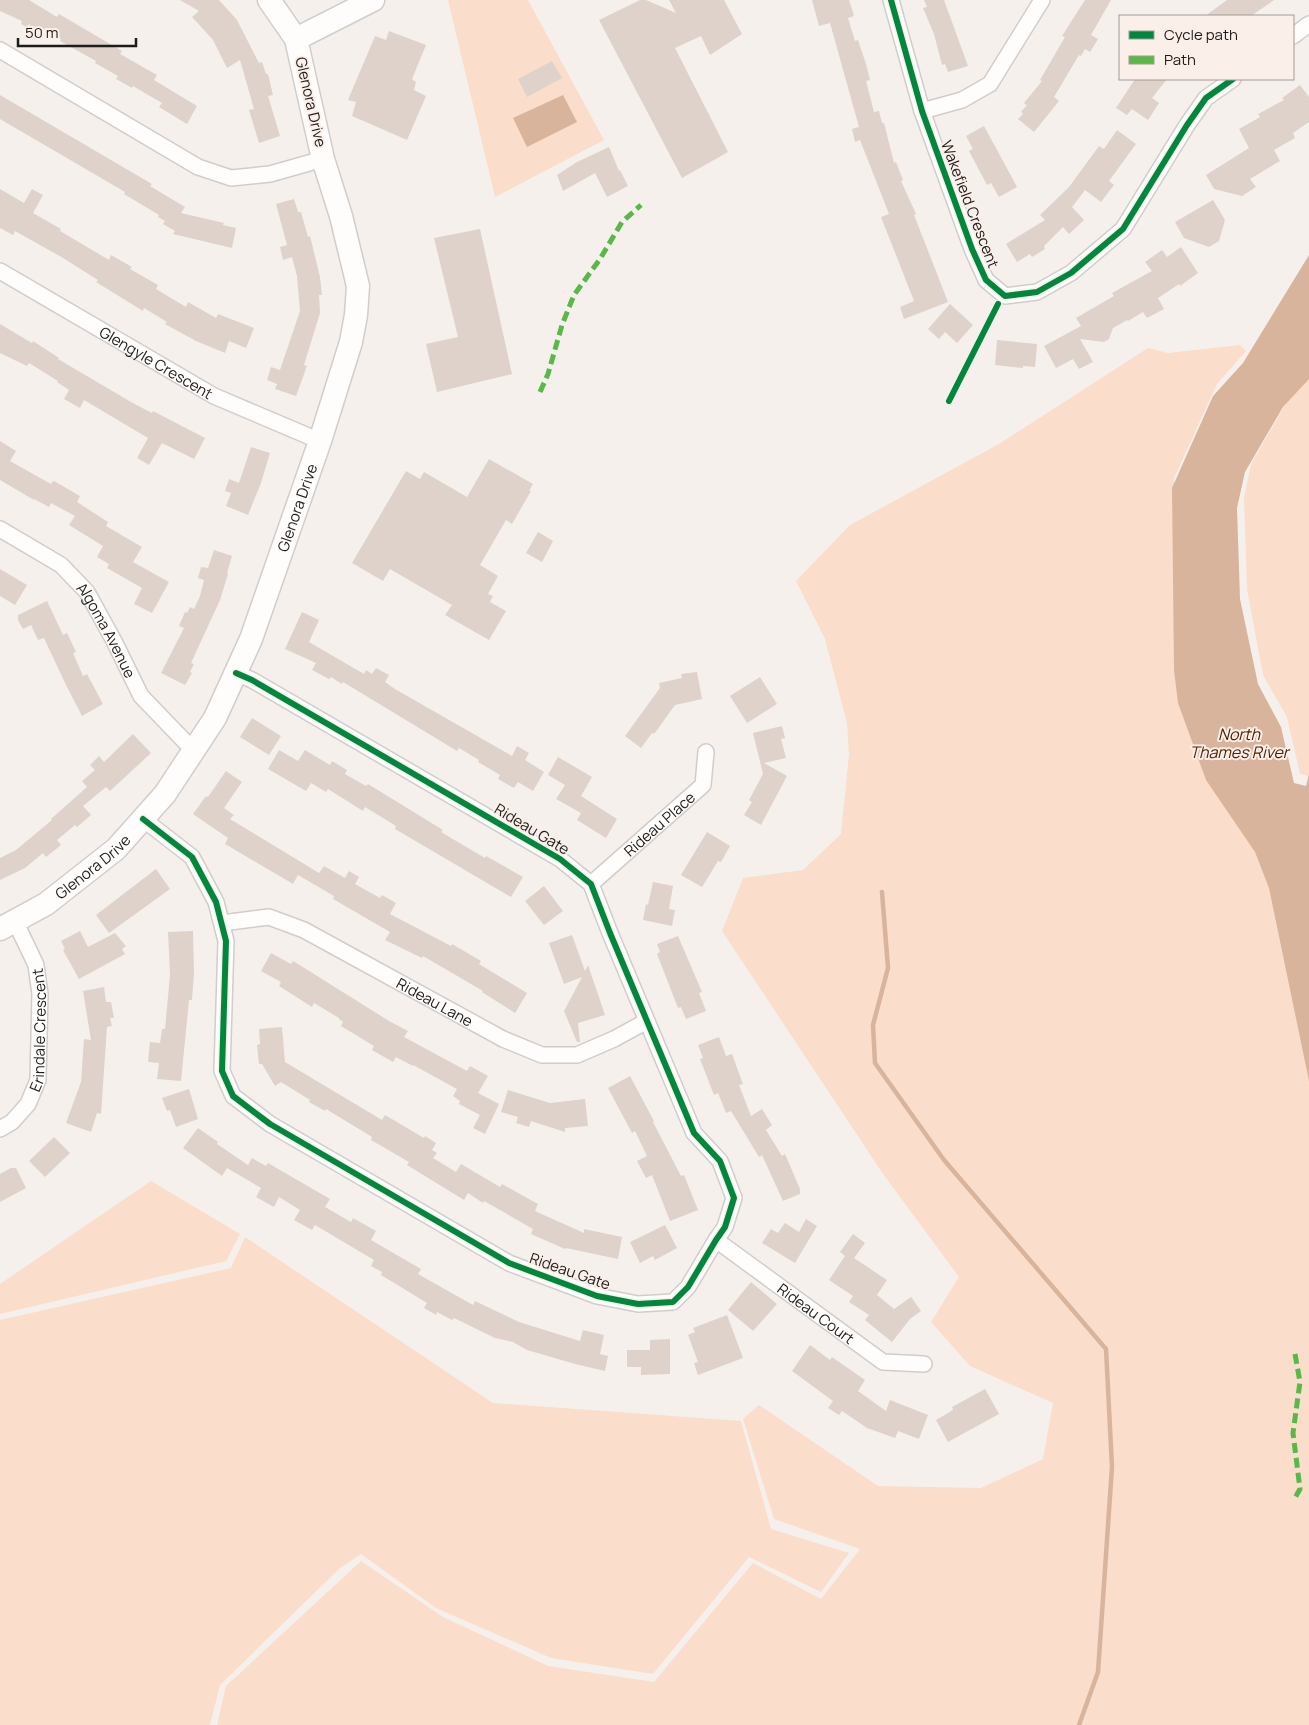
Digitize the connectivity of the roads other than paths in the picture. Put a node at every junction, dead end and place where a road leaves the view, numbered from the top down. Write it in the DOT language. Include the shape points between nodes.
graph roads {
  1 [pos="270,0"];
  2 [pos="373,0"];
  3 [pos="891,0"];
  4 [pos="1042,0"];
  5 [pos="1309,24"];
  6 [pos="1294,35"];
  7 [pos="296,39"];
  8 [pos="0,50"];
  9 [pos="1232,80"];
  10 [pos="922,111"];
  11 [pos="323,159"];
  12 [pos="0,271"];
  13 [pos="320,441"];
  14 [pos="0,529"];
  15 [pos="236,673"];
  16 [pos="194,751"];
  17 [pos="706,752"];
  18 [pos="143,819"];
  19 [pos="591,884"];
  20 [pos="222,923"];
  21 [pos="7,925"];
  22 [pos="646,1021"];
  23 [pos="0,1129"];
  24 [pos="716,1240"];
  25 [pos="924,1364"];
  1 -- 7 [label="street, Glenora Drive"];
  2 -- 7 [label="street"];
  3 -- 10 [label="street, Wakefield Crescent"];
  4 -- 10 [label="street" via="990,84 962,100"];
  5 -- 6 [label="street"];
  7 -- 11 [label="street, Glenora Drive"];
  8 -- 11 [label="street" via="198,167 231,178 270,174"];
  9 -- 10 [label="street, Wakefield Crescent" via="1206,98 1187,124 1123,229 1071,272 1046,287 1037,292 1005,296 986,280 972,249"];
  11 -- 13 [label="street, Glenora Drive" via="358,286 351,342"];
  12 -- 13 [label="street, Glengyle Crescent" via="214,396"];
  13 -- 15 [label="street, Glenora Drive" via="251,639"];
  14 -- 16 [label="street, Algoma Avenue" via="61,565 87,592 141,696"];
  15 -- 16 [label="street, Glenora Drive" via="215,718"];
  15 -- 19 [label="street, Rideau Gate" via="560,859"];
  16 -- 18 [label="street, Glenora Drive" via="165,794"];
  17 -- 19 [label="street, Rideau Place" via="703,785"];
  18 -- 20 [label="street, Rideau Gate" via="192,857 216,902"];
  18 -- 21 [label="street, Glenora Drive" via="116,849 46,904"];
  19 -- 22 [label="street, Rideau Gate"];
  20 -- 22 [label="street, Rideau Lane" via="269,917 304,930 503,1039 542,1055 577,1055"];
  20 -- 24 [label="street, Rideau Gate" via="226,941 222,1071 233,1096 270,1124 509,1263 597,1296 638,1304 673,1302 688,1287"];
  21 -- 23 [label="street, Erindale Crescent" via="36,965 40,994 38,1080 28,1104 12,1122"];
  22 -- 24 [label="street, Rideau Gate" via="694,1133 720,1161 734,1198 725,1227"];
  24 -- 25 [label="street, Rideau Court" via="883,1362"];
}
